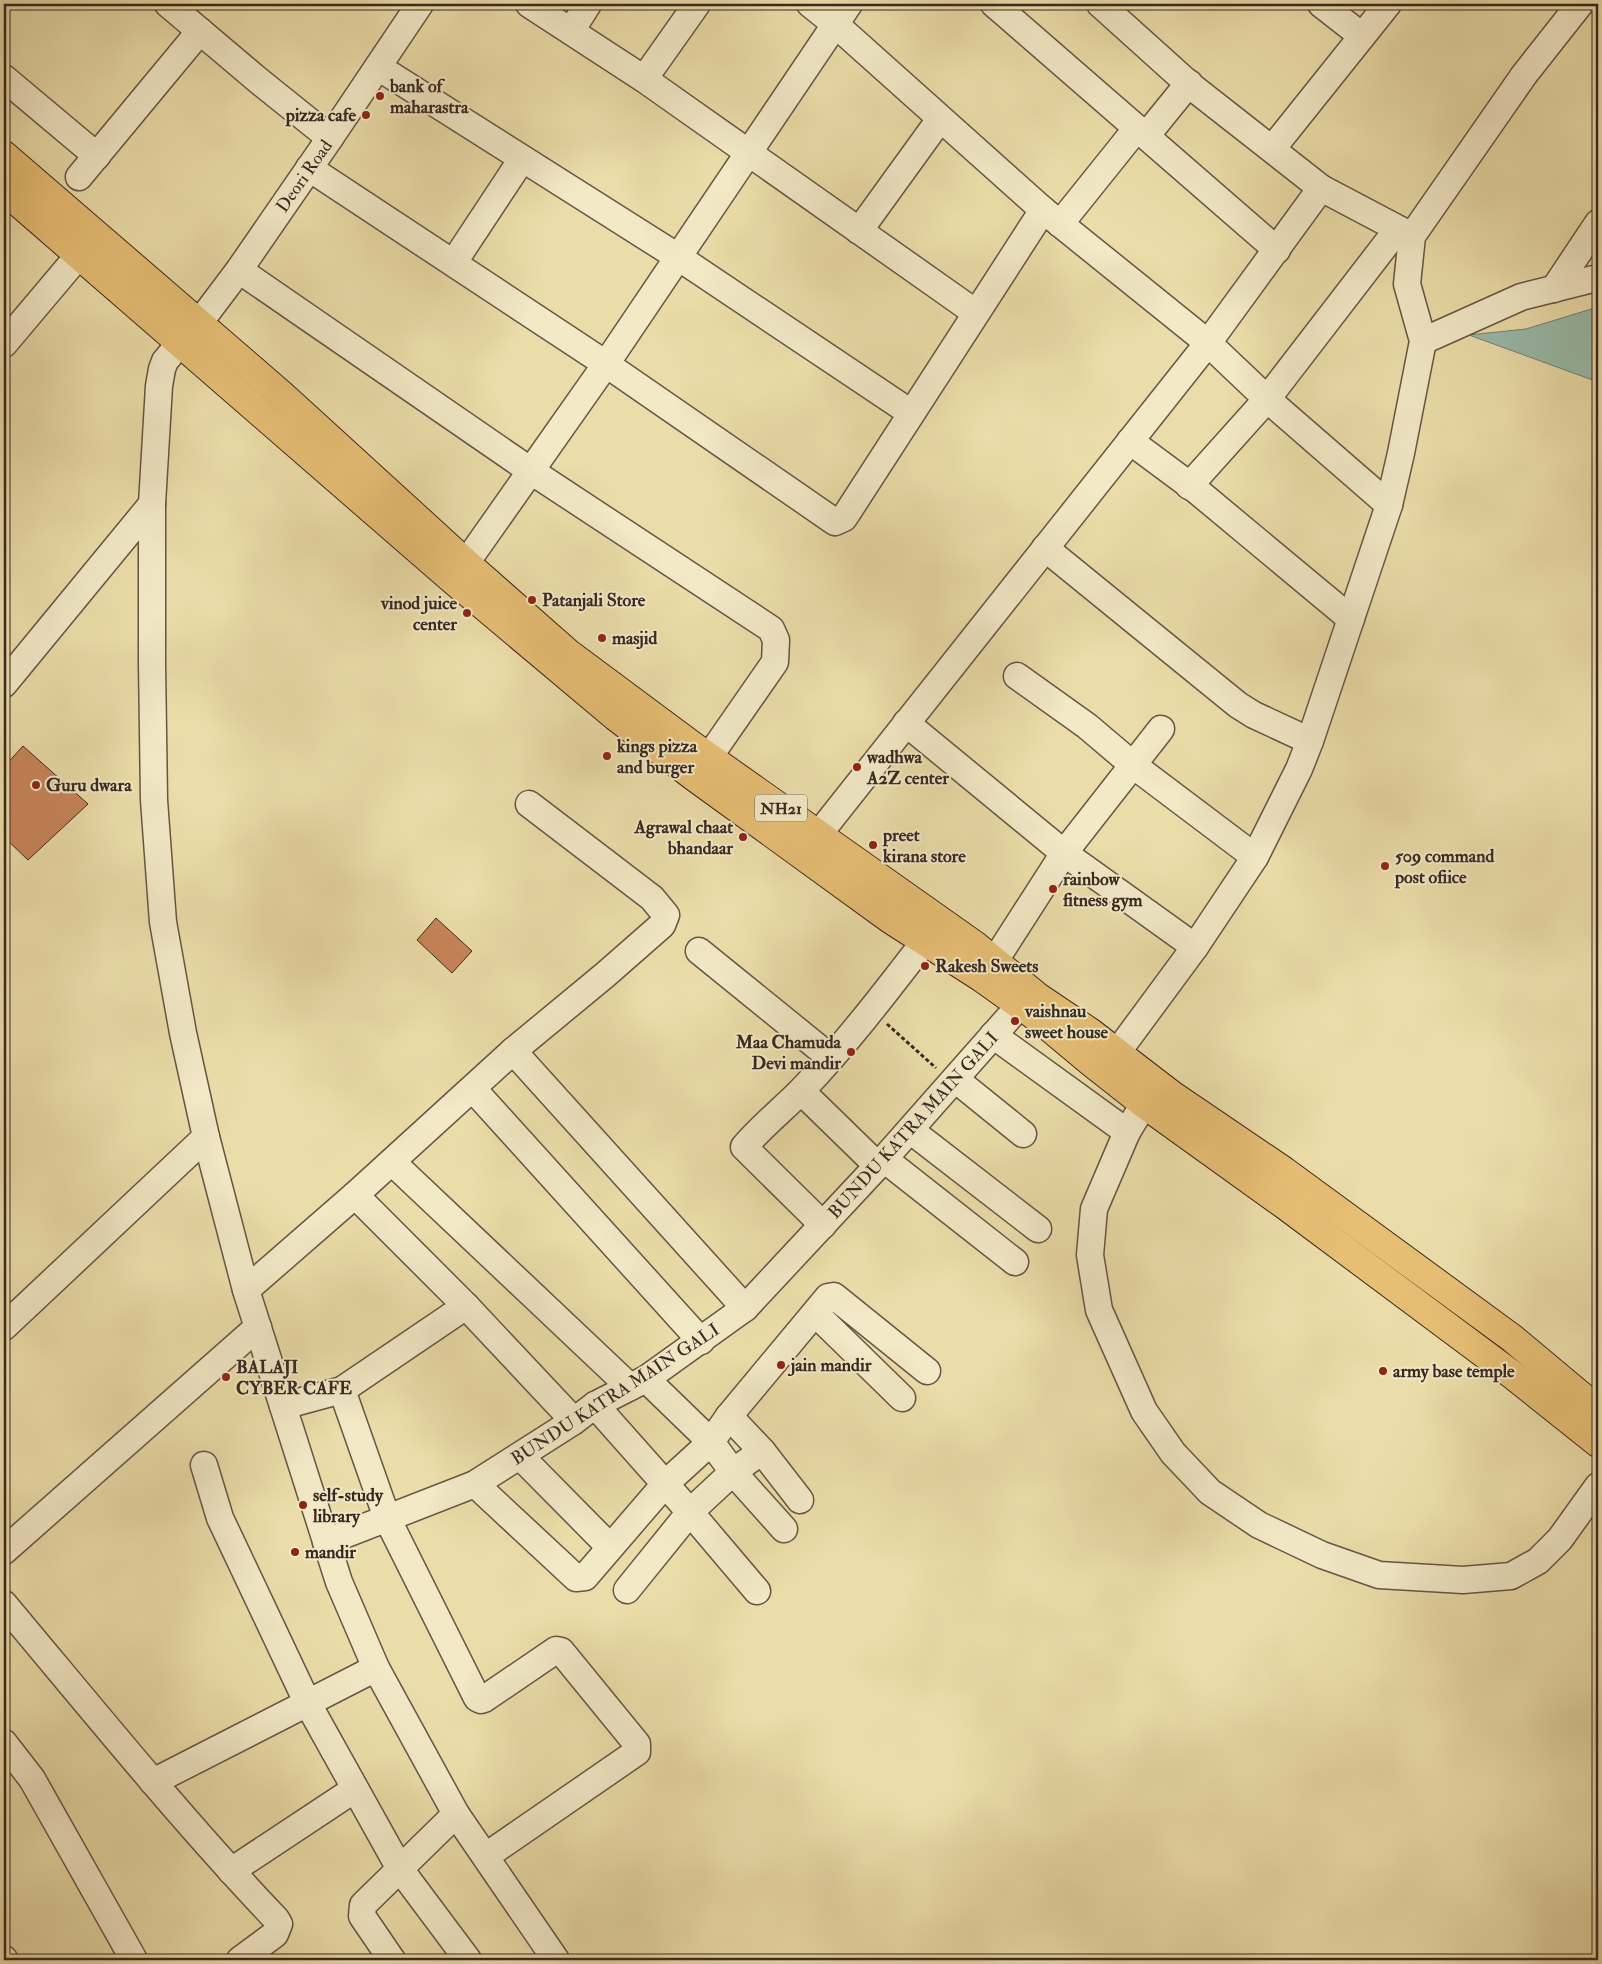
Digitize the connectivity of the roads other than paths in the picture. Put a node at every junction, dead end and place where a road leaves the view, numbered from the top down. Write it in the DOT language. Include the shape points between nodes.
graph roads {
  1 [pos="168,4"];
  2 [pos="420,4"];
  3 [pos="529,4"];
  4 [pos="588,4"];
  5 [pos="697,4"];
  6 [pos="810,4"];
  7 [pos="1100,4"];
  8 [pos="1321,4"];
  9 [pos="1388,4"];
  10 [pos="1580,4"];
  11 [pos="996,5"];
  12 [pos="842,14"];
  13 [pos="200,31"];
  14 [pos="571,31"];
  15 [pos="1362,36"];
  16 [pos="378,67"];
  17 [pos="4,78"];
  18 [pos="644,79"];
  19 [pos="1188,83"];
  20 [pos="940,119"];
  21 [pos="1142,132"];
  22 [pos="330,138"];
  23 [pos="1272,149"];
  24 [pos="748,153"];
  25 [pos="4,155"];
  26 [pos="97,156"];
  27 [pos="522,159"];
  28 [pos="309,168"];
  29 [pos="79,177"];
  30 [pos="1321,188"];
  31 [pos="4,190"];
  32 [pos="1052,217"];
  33 [pos="1598,223"];
  34 [pos="859,231"];
  35 [pos="1404,233"];
  36 [pos="1277,250"];
  37 [pos="79,255"];
  38 [pos="678,257"];
  39 [pos="454,262"];
  40 [pos="239,270"];
  41 [pos="1598,280"];
  42 [pos="1554,289"];
  43 [pos="976,313"];
  44 [pos="189,333"];
  45 [pos="1423,341"];
  46 [pos="1208,343"];
  47 [pos="4,344"];
  48 [pos="606,364"];
  49 [pos="1267,399"];
  50 [pos="911,413"];
  51 [pos="1130,441"];
  52 [pos="532,471"];
  53 [pos="1189,486"];
  54 [pos="152,504"];
  55 [pos="1389,506"];
  56 [pos="1045,548"];
  57 [pos="460,572"];
  58 [pos="1351,619"];
  59 [pos="1017,676"];
  60 [pos="4,684"];
  61 [pos="906,723"];
  62 [pos="1161,729"];
  63 [pos="1310,742"];
  64 [pos="709,757"];
  65 [pos="1133,765"];
  66 [pos="529,804"];
  67 [pos="818,835"];
  68 [pos="1064,854"];
  69 [pos="1255,858"];
  70 [pos="924,941"];
  71 [pos="1195,947"];
  72 [pos="699,951"];
  73 [pos="994,962"];
  74 [pos="1020,1005"];
  75 [pos="994,1035"];
  76 [pos="513,1051"];
  77 [pos="831,1058"];
  78 [pos="1110,1062"];
  79 [pos="953,1080"];
  80 [pos="473,1089"];
  81 [pos="801,1091"];
  82 [pos="1144,1104"];
  83 [pos="910,1130"];
  84 [pos="1127,1132"];
  85 [pos="1023,1134"];
  86 [pos="206,1137"];
  87 [pos="392,1162"];
  88 [pos="881,1163"];
  89 [pos="355,1195"];
  90 [pos="823,1225"];
  91 [pos="1038,1229"];
  92 [pos="1015,1262"];
  93 [pos="246,1290"];
  94 [pos="466,1306"];
  95 [pos="745,1308"];
  96 [pos="816,1314"];
  97 [pos="4,1327"];
  98 [pos="258,1327"];
  99 [pos="701,1341"];
  100 [pos="927,1371"];
  101 [pos="638,1383"];
  102 [pos="342,1390"];
  103 [pos="902,1398"];
  104 [pos="595,1405"];
  105 [pos="283,1406"];
  106 [pos="1598,1410"];
  107 [pos="730,1416"];
  108 [pos="574,1421"];
  109 [pos="711,1442"];
  110 [pos="1598,1444"];
  111 [pos="762,1451"];
  112 [pos="520,1456"];
  113 [pos="204,1466"];
  114 [pos="734,1472"];
  115 [pos="475,1484"];
  116 [pos="665,1484"];
  117 [pos="1598,1486"];
  118 [pos="800,1500"];
  119 [pos="690,1512"];
  120 [pos="388,1518"];
  121 [pos="784,1529"];
  122 [pos="326,1542"];
  123 [pos="610,1547"];
  124 [pos="4,1552"];
  125 [pos="628,1590"];
  126 [pos="757,1591"];
  127 [pos="4,1604"];
  128 [pos="376,1668"];
  129 [pos="307,1702"];
  130 [pos="4,1743"];
  131 [pos="153,1782"];
  132 [pos="355,1789"];
  133 [pos="456,1814"];
  134 [pos="486,1856"];
  135 [pos="400,1870"];
  136 [pos="231,1871"];
  137 [pos="134,1960"];
  138 [pos="240,1960"];
  139 [pos="392,1960"];
  140 [pos="468,1960"];
  141 [pos="556,1960"];
  1 -- 13 [label="street"];
  2 -- 16 [label="street, Deori Road"];
  3 -- 14 [label="street"];
  4 -- 14 [label="street"];
  5 -- 18 [label="street"];
  6 -- 12 [label="street"];
  7 -- 19 [label="street"];
  8 -- 15 [label="street"];
  9 -- 15 [label="street"];
  10 -- 35 [label="street"];
  11 -- 21 [label="street"];
  12 -- 20 [label="street"];
  12 -- 24 [label="street"];
  13 -- 22 [label="street"];
  13 -- 26 [label="street"];
  14 -- 18 [label="street"];
  15 -- 23 [label="street"];
  16 -- 22 [label="street, Deori Road"];
  16 -- 27 [label="street"];
  17 -- 26 [label="street"];
  18 -- 24 [label="street"];
  19 -- 21 [label="street"];
  19 -- 23 [label="street"];
  20 -- 32 [label="street"];
  20 -- 34 [label="street"];
  21 -- 32 [label="street"];
  21 -- 36 [label="street"];
  22 -- 28 [label="street, Deori Road"];
  23 -- 30 [label="street"];
  24 -- 34 [label="street"];
  24 -- 38 [label="street"];
  25 -- 44 [label="highway, NH21"];
  26 -- 29 [label="street"];
  27 -- 38 [label="street"];
  27 -- 39 [label="street"];
  28 -- 39 [label="street"];
  28 -- 40 [label="street, Deori Road"];
  30 -- 35 [label="street"];
  30 -- 36 [label="street"];
  31 -- 37 [label="highway, NH21"];
  32 -- 43 [label="street"];
  32 -- 46 [label="street"];
  33 -- 42 [label="street"];
  34 -- 43 [label="street"];
  35 -- 45 [label="street" via="1407,284"];
  35 -- 49 [label="street"];
  36 -- 46 [label="street"];
  37 -- 44 [label="highway, NH21"];
  37 -- 47 [label="street"];
  38 -- 48 [label="street"];
  38 -- 50 [label="street"];
  39 -- 48 [label="street"];
  40 -- 44 [label="street, Deori Road"];
  40 -- 52 [label="street"];
  41 -- 42 [label="street"];
  42 -- 45 [label="street" via="1522,297"];
  43 -- 50 [label="street"];
  44 -- 54 [label="street, Deori Road" via="162,369"];
  44 -- 57 [label="highway, NH21" via="282,395"];
  45 -- 55 [label="street"];
  46 -- 49 [label="street"];
  46 -- 51 [label="street"];
  48 -- 50 [label="street" via="835,522 844,518"];
  48 -- 52 [label="street"];
  49 -- 53 [label="street"];
  49 -- 55 [label="street"];
  51 -- 53 [label="street"];
  51 -- 56 [label="street"];
  52 -- 57 [label="street"];
  52 -- 64 [label="street" via="771,630 776,640 775,662"];
  53 -- 58 [label="street"];
  54 -- 60 [label="street"];
  54 -- 86 [label="street, Deori Road" via="154,800 163,922"];
  55 -- 58 [label="street"];
  56 -- 61 [label="street"];
  56 -- 63 [label="street" via="1238,705"];
  57 -- 64 [label="highway, NH21"];
  57 -- 70 [label="highway, NH21" via="624,723"];
  58 -- 63 [label="street"];
  59 -- 65 [label="street" via="1087,726"];
  61 -- 67 [label="street"];
  61 -- 68 [label="street"];
  62 -- 65 [label="street"];
  63 -- 69 [label="street"];
  64 -- 67 [label="highway, NH21"];
  65 -- 68 [label="street"];
  65 -- 69 [label="street"];
  66 -- 76 [label="street" via="652,898 666,914 662,925"];
  67 -- 73 [label="highway, NH21"];
  68 -- 71 [label="street"];
  68 -- 73 [label="street"];
  69 -- 71 [label="street"];
  70 -- 74 [label="highway, NH21"];
  70 -- 77 [label="street"];
  71 -- 78 [label="street"];
  72 -- 77 [label="street"];
  73 -- 78 [label="highway, NH21"];
  74 -- 75 [label="street, BUNDU KATRA MAIN GALI"];
  74 -- 78 [label="highway, NH21"];
  75 -- 79 [label="street, BUNDU KATRA MAIN GALI"];
  75 -- 84 [label="street"];
  76 -- 80 [label="street"];
  76 -- 95 [label="street"];
  77 -- 81 [label="street"];
  78 -- 82 [label="highway, NH21"];
  78 -- 106 [label="highway, NH21" via="1172,1095 1284,1171 1512,1338"];
  79 -- 83 [label="street, BUNDU KATRA MAIN GALI"];
  79 -- 85 [label="street"];
  80 -- 87 [label="street"];
  80 -- 99 [label="street"];
  81 -- 88 [label="street"];
  81 -- 90 [label="street" via="744,1147"];
  82 -- 84 [label="street"];
  82 -- 110 [label="highway, NH21" via="1514,1376"];
  83 -- 88 [label="street, BUNDU KATRA MAIN GALI"];
  83 -- 91 [label="street"];
  84 -- 117 [label="street" via="1094,1209 1090,1255 1099,1310 1144,1411 1173,1453 1210,1492 1259,1525 1322,1555 1379,1575 1463,1580 1511,1576 1538,1561 1560,1539"];
  86 -- 93 [label="street, Deori Road"];
  86 -- 97 [label="street"];
  87 -- 89 [label="street"];
  87 -- 101 [label="street"];
  88 -- 90 [label="street, BUNDU KATRA MAIN GALI"];
  88 -- 92 [label="street"];
  89 -- 93 [label="street"];
  89 -- 94 [label="street"];
  90 -- 95 [label="street, BUNDU KATRA MAIN GALI"];
  93 -- 98 [label="street, Deori Road"];
  94 -- 102 [label="street"];
  94 -- 108 [label="street"];
  95 -- 99 [label="street, BUNDU KATRA MAIN GALI"];
  96 -- 100 [label="street" via="828,1297 834,1296"];
  96 -- 103 [label="street"];
  96 -- 107 [label="street"];
  98 -- 105 [label="street, Deori Road"];
  98 -- 124 [label="street"];
  99 -- 101 [label="street, BUNDU KATRA MAIN GALI"];
  101 -- 104 [label="street, BUNDU KATRA MAIN GALI"];
  101 -- 109 [label="street"];
  102 -- 105 [label="street"];
  102 -- 120 [label="street"];
  104 -- 108 [label="street, BUNDU KATRA MAIN GALI"];
  104 -- 116 [label="street"];
  105 -- 122 [label="street, Deori Road"];
  107 -- 109 [label="street"];
  107 -- 111 [label="street"];
  108 -- 112 [label="street, BUNDU KATRA MAIN GALI"];
  109 -- 114 [label="street"];
  109 -- 116 [label="street"];
  111 -- 114 [label="street"];
  111 -- 118 [label="street"];
  112 -- 115 [label="street, BUNDU KATRA MAIN GALI"];
  112 -- 123 [label="street"];
  113 -- 129 [label="street" via="220,1518"];
  114 -- 119 [label="street"];
  114 -- 121 [label="street"];
  115 -- 120 [label="street, BUNDU KATRA MAIN GALI"];
  115 -- 123 [label="street" via="576,1578 585,1577"];
  116 -- 119 [label="street"];
  116 -- 123 [label="street"];
  119 -- 125 [label="street"];
  119 -- 126 [label="street"];
  120 -- 122 [label="street, BUNDU KATRA MAIN GALI"];
  120 -- 134 [label="street" via="477,1698 484,1699 558,1650 637,1744 637,1752"];
  122 -- 128 [label="street, Deori Road" via="339,1582"];
  127 -- 131 [label="street"];
  128 -- 129 [label="street"];
  128 -- 133 [label="street, Deori Road"];
  129 -- 131 [label="street"];
  129 -- 132 [label="street"];
  130 -- 137 [label="street" via="32,1779"];
  131 -- 136 [label="street"];
  132 -- 135 [label="street"];
  132 -- 136 [label="street"];
  133 -- 134 [label="street, Deori Road"];
  133 -- 135 [label="street"];
  134 -- 141 [label="street, Deori Road"];
  135 -- 139 [label="street" via="361,1910"];
  135 -- 140 [label="street"];
  136 -- 138 [label="street" via="279,1924 276,1934"];
}
